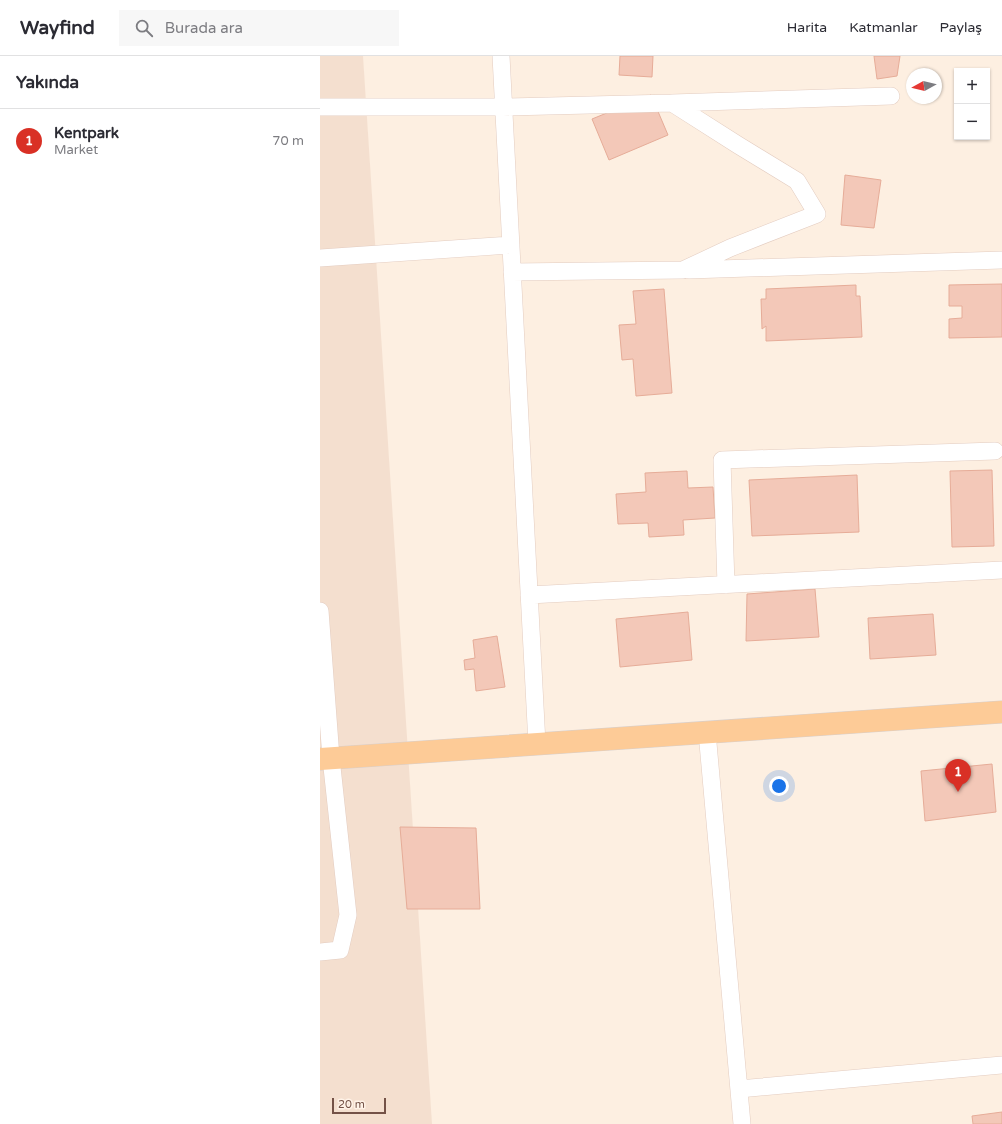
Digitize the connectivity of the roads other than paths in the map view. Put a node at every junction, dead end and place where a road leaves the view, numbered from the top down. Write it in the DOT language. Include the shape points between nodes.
graph roads {
  1 [pos="501,56"];
  2 [pos="891,96"];
  3 [pos="672,103"];
  4 [pos="320,107"];
  5 [pos="503,107"];
  6 [pos="511,245"];
  7 [pos="320,258"];
  8 [pos="1002,260"];
  9 [pos="683,270"];
  10 [pos="512,272"];
  11 [pos="995,451"];
  12 [pos="1002,570"];
  13 [pos="726,585"];
  14 [pos="529,594"];
  15 [pos="320,611"];
  16 [pos="1002,712"];
  17 [pos="708,732"];
  18 [pos="537,744"];
  19 [pos="325,758"];
  20 [pos="320,952"];
  21 [pos="1002,1065"];
  22 [pos="739,1089"];
  23 [pos="742,1124"];
  1 -- 5 [label="street"];
  2 -- 3 [label="street"];
  3 -- 5 [label="street"];
  3 -- 9 [label="street" via="797,181 817,214 730,248"];
  4 -- 5 [label="street"];
  5 -- 6 [label="street"];
  6 -- 7 [label="street"];
  6 -- 10 [label="street"];
  8 -- 9 [label="street"];
  9 -- 10 [label="street"];
  10 -- 14 [label="street"];
  11 -- 13 [label="street" via="722,460"];
  12 -- 13 [label="street"];
  13 -- 14 [label="street"];
  14 -- 18 [label="street"];
  15 -- 19 [label="street"];
  16 -- 17 [label="main road"];
  17 -- 18 [label="main road"];
  17 -- 22 [label="street"];
  18 -- 19 [label="main road"];
  19 -- 20 [label="street" via="348,915 340,950"];
  21 -- 22 [label="street"];
  22 -- 23 [label="street"];
}
